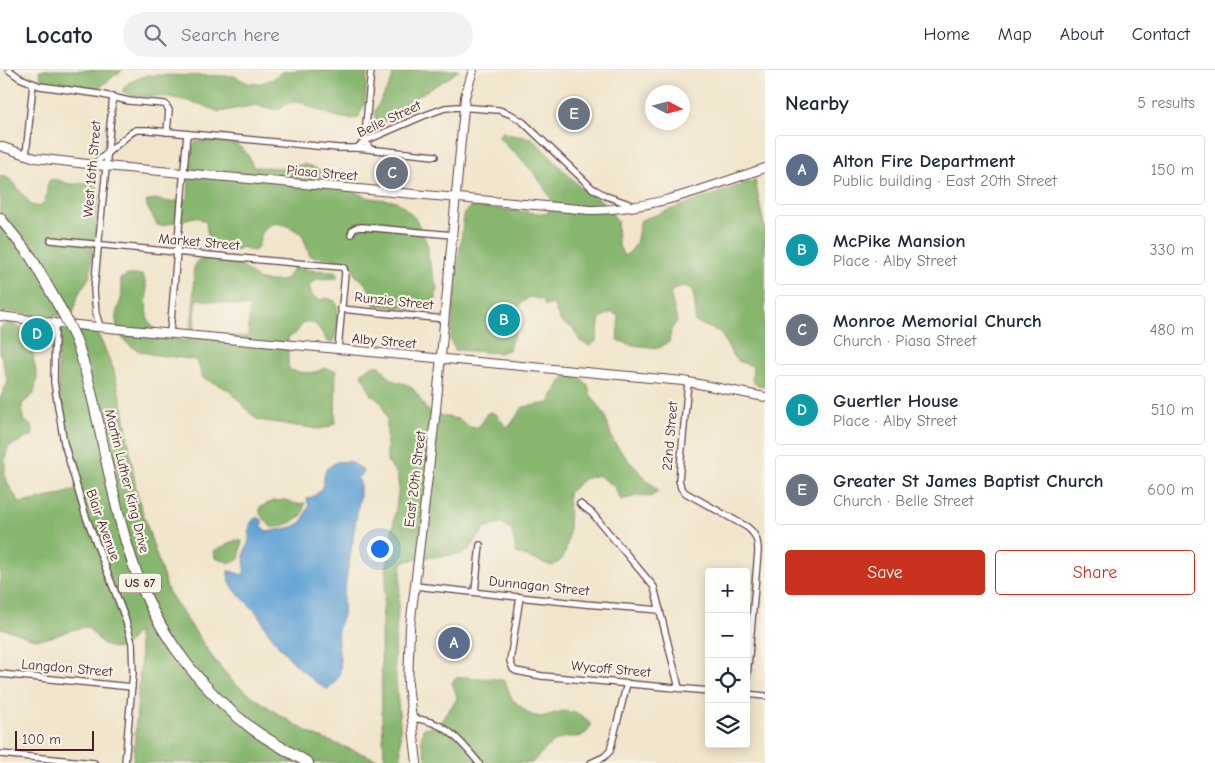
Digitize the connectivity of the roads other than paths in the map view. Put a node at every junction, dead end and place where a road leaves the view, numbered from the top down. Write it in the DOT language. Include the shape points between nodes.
graph roads {
  1 [pos="9,70"];
  2 [pos="371,70"];
  3 [pos="474,70"];
  4 [pos="33,84"];
  5 [pos="113,96"];
  6 [pos="465,108"];
  7 [pos="167,132"];
  8 [pos="187,134"];
  9 [pos="365,141"];
  10 [pos="0,146"];
  11 [pos="357,148"];
  12 [pos="370,149"];
  13 [pos="106,154"];
  14 [pos="26,155"];
  15 [pos="435,156"];
  16 [pos="93,165"];
  17 [pos="105,166"];
  18 [pos="765,168"];
  19 [pos="184,174"];
  20 [pos="456,198"];
  21 [pos="638,207"];
  22 [pos="0,218"];
  23 [pos="350,234"];
  24 [pos="453,235"];
  25 [pos="51,240"];
  26 [pos="98,245"];
  27 [pos="178,252"];
  28 [pos="341,309"];
  29 [pos="0,316"];
  30 [pos="445,319"];
  31 [pos="55,323"];
  32 [pos="100,327"];
  33 [pos="170,333"];
  34 [pos="338,349"];
  35 [pos="441,359"];
  36 [pos="688,382"];
  37 [pos="765,397"];
  38 [pos="580,504"];
  39 [pos="480,545"];
  40 [pos="415,586"];
  41 [pos="475,591"];
  42 [pos="520,597"];
  43 [pos="660,610"];
  44 [pos="749,658"];
  45 [pos="0,674"];
  46 [pos="627,683"];
  47 [pos="132,687"];
  48 [pos="679,688"];
  49 [pos="705,691"];
  50 [pos="750,694"];
  51 [pos="765,696"];
  52 [pos="411,718"];
  53 [pos="0,754"];
  54 [pos="52,761"];
  55 [pos="94,763"];
  56 [pos="125,763"];
  57 [pos="308,763"];
  58 [pos="417,763"];
  59 [pos="479,763"];
  60 [pos="591,763"];
  1 -- 4 [label="street"];
  2 -- 9 [label="street"];
  3 -- 6 [label="street, East 20th Street" via="465,97"];
  4 -- 5 [label="street"];
  4 -- 14 [label="street"];
  5 -- 7 [label="street" via="167,105"];
  5 -- 13 [label="street, West 16th Street"];
  6 -- 9 [label="street, Belle Street" via="438,110"];
  6 -- 20 [label="street, East 20th Street"];
  6 -- 21 [label="street, Belle Street" via="493,109 512,115 592,188"];
  7 -- 8 [label="street, Belle Street"];
  7 -- 13 [label="street, Belle Street" via="136,130"];
  8 -- 11 [label="street, Belle Street"];
  8 -- 19 [label="street"];
  9 -- 11 [label="street, Belle Street"];
  9 -- 12 [label="street"];
  10 -- 14 [label="street"];
  11 -- 12 [label="street"];
  12 -- 15 [label="street"];
  13 -- 16 [label="street, Belle Street"];
  13 -- 17 [label="street, West 16th Street"];
  14 -- 16 [label="street"];
  16 -- 17 [label="street, Piasa Street"];
  17 -- 19 [label="street, Piasa Street"];
  17 -- 26 [label="street, West 16th Street"];
  18 -- 21 [label="street"];
  19 -- 20 [label="street, Piasa Street"];
  19 -- 27 [label="street"];
  20 -- 21 [label="street, Piasa Street" via="590,210"];
  20 -- 24 [label="street, East 20th Street"];
  22 -- 57 [label="highway, Martin Luther King Drive / US 67, bridge" via="31,257 76,340 124,532 136,573 152,610 176,649 223,704 267,739"];
  23 -- 24 [label="street" via="355,228 363,227"];
  24 -- 30 [label="street, East 20th Street"];
  25 -- 26 [label="street, Market Street"];
  26 -- 27 [label="street, Market Street"];
  26 -- 32 [label="street, West 16th Street" via="94,298"];
  27 -- 28 [label="street, Market Street" via="344,268"];
  27 -- 33 [label="street"];
  28 -- 30 [label="street, Runzie Street"];
  28 -- 34 [label="street"];
  29 -- 31 [label="street, Alby Street"];
  30 -- 35 [label="street, East 20th Street"];
  31 -- 32 [label="street, Alby Street"];
  31 -- 47 [label="street, Blair Avenue" via="53,368 59,420 85,514 130,632 134,656"];
  32 -- 33 [label="street, Alby Street"];
  33 -- 34 [label="street, Alby Street"];
  34 -- 35 [label="street, Alby Street"];
  35 -- 36 [label="street, Alby Street"];
  35 -- 40 [label="street, East 20th Street"];
  36 -- 37 [label="street, Alby Street"];
  36 -- 44 [label="street, 22nd Street" via="680,485 684,491 751,529 756,536 758,552"];
  38 -- 43 [label="street" via="592,513 651,582"];
  39 -- 41 [label="street"];
  40 -- 41 [label="street, Dunnagan Street"];
  40 -- 52 [label="street, East 20th Street" via="408,646"];
  41 -- 42 [label="street, Dunnagan Street"];
  42 -- 43 [label="street, Dunnagan Street"];
  42 -- 46 [label="street, Wycoff Street" via="510,661 513,669 542,676"];
  43 -- 48 [label="street"];
  45 -- 47 [label="street, Langdon Street"];
  46 -- 48 [label="street, Wycoff Street"];
  46 -- 60 [label="street" via="610,751"];
  47 -- 56 [label="street, Blair Avenue"];
  48 -- 49 [label="street, Wycoff Street"];
  50 -- 51 [label="street"];
  52 -- 58 [label="street, East 20th Street"];
  52 -- 59 [label="street" via="428,720 449,730"];
  53 -- 54 [label="street"];
  54 -- 55 [label="street"];
}
